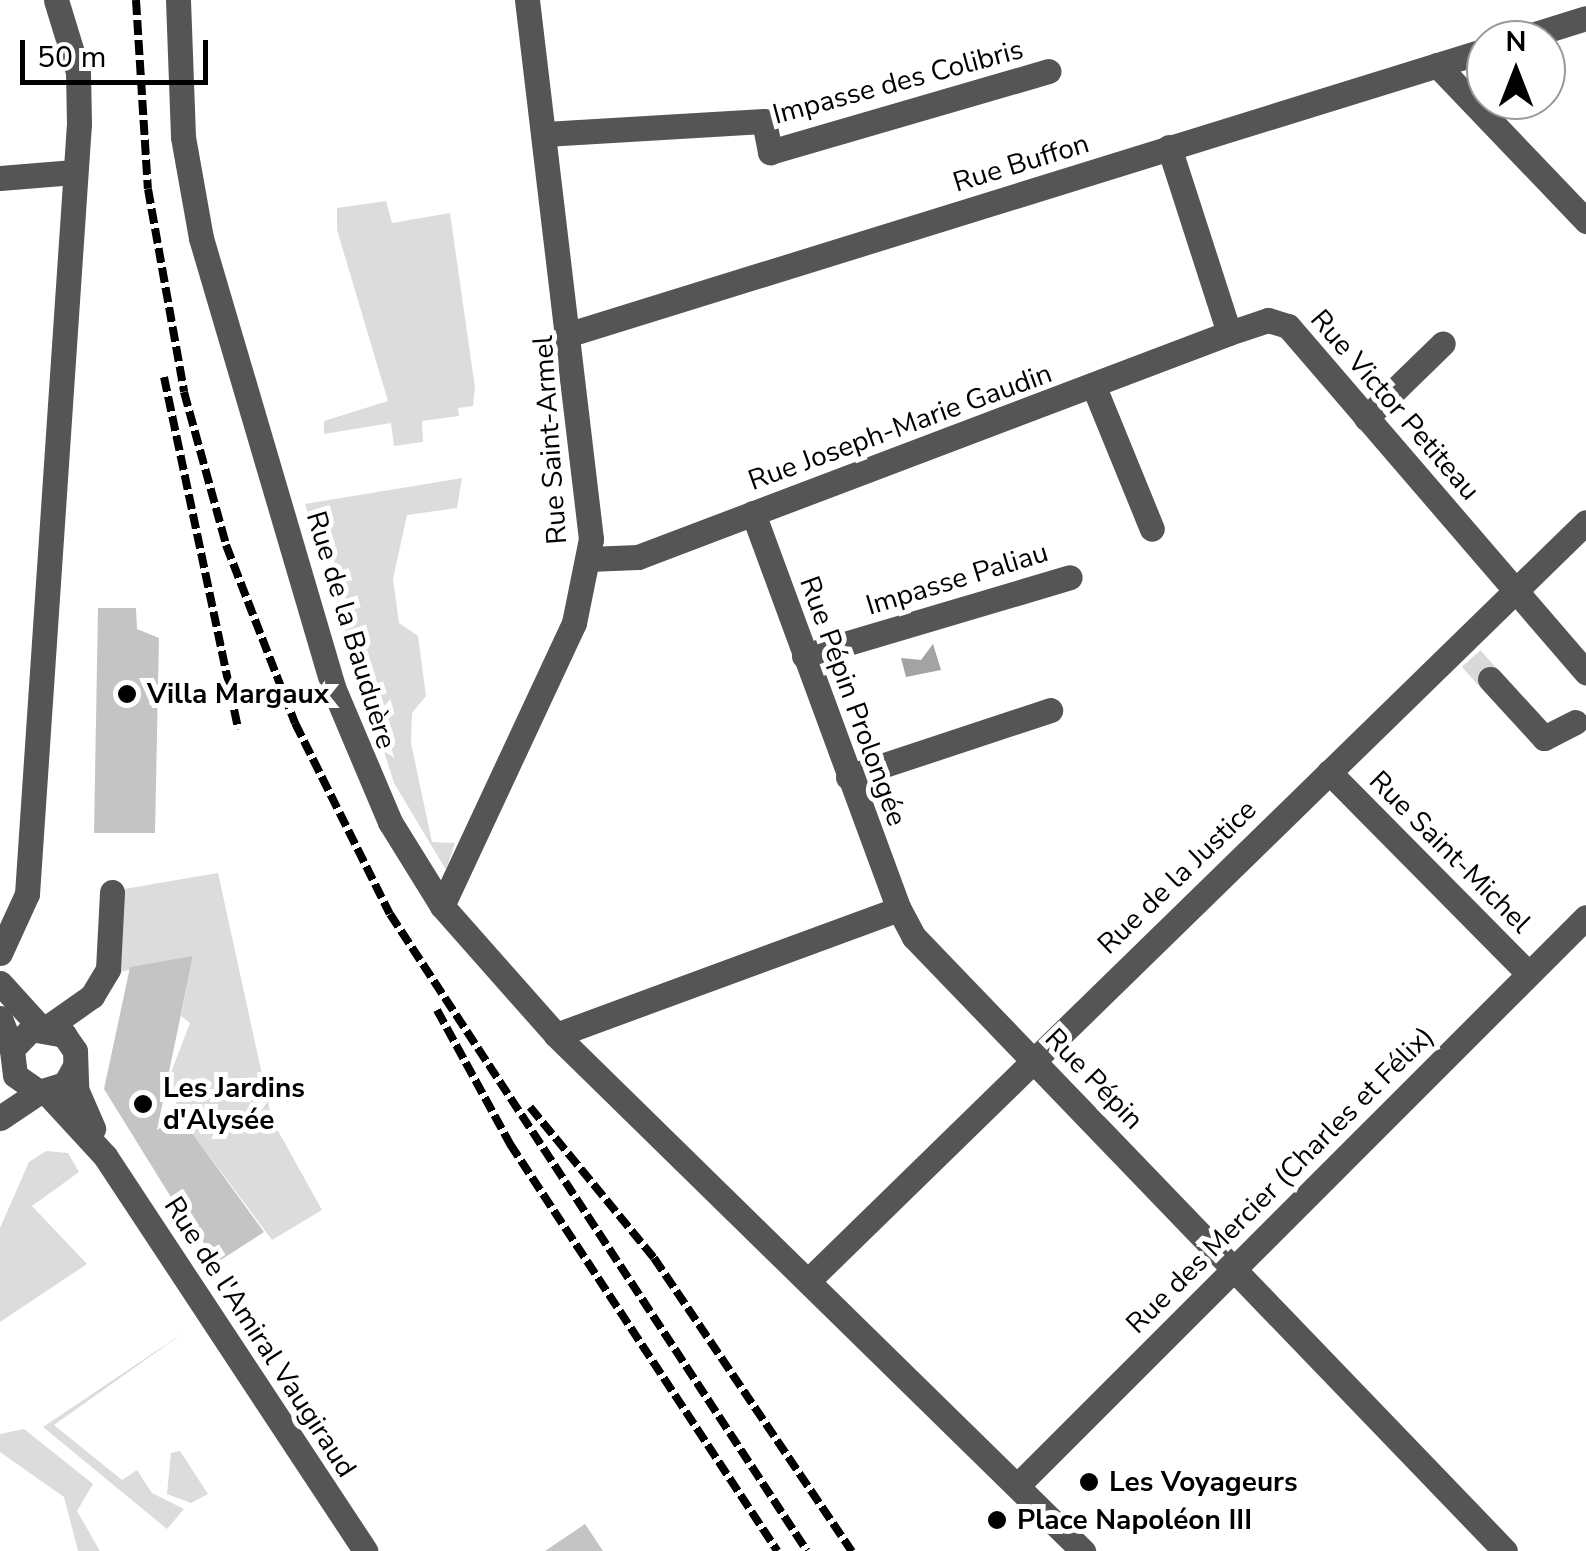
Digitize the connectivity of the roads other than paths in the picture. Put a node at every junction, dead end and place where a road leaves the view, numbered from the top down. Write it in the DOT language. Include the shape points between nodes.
graph roads {
  1 [pos="56,0"];
  2 [pos="178,0"];
  3 [pos="527,0"];
  4 [pos="1466,56"];
  5 [pos="1437,65"];
  6 [pos="1048,71"];
  7 [pos="546,134"];
  8 [pos="1169,148"];
  9 [pos="74,172"];
  10 [pos="0,178"];
  11 [pos="1586,221"];
  12 [pos="573,334"];
  13 [pos="1230,334"];
  14 [pos="1443,343"];
  15 [pos="1094,388"];
  16 [pos="1366,418"];
  17 [pos="752,513"];
  18 [pos="1586,522"];
  19 [pos="1152,529"];
  20 [pos="588,559"];
  21 [pos="1070,577"];
  22 [pos="1516,591"];
  23 [pos="804,656"];
  24 [pos="1586,673"];
  25 [pos="1490,680"];
  26 [pos="1050,710"];
  27 [pos="1575,722"];
  28 [pos="1329,772"];
  29 [pos="848,777"];
  30 [pos="112,892"];
  31 [pos="442,906"];
  32 [pos="899,909"];
  33 [pos="1586,918"];
  34 [pos="0,953"];
  35 [pos="1528,974"];
  36 [pos="0,983"];
  37 [pos="92,996"];
  38 [pos="0,1018"];
  39 [pos="44,1027"];
  40 [pos="556,1036"];
  41 [pos="75,1058"];
  42 [pos="1032,1058"];
  43 [pos="8,1066"];
  44 [pos="42,1092"];
  45 [pos="0,1118"];
  46 [pos="105,1156"];
  47 [pos="1234,1268"];
  48 [pos="812,1277"];
  49 [pos="1018,1485"];
  50 [pos="365,1551"];
  51 [pos="1083,1551"];
  52 [pos="1505,1551"];
  1 -- 9 [label="street" via="78,72"];
  2 -- 31 [label="street, Rue de la Bauduère" via="191,196 254,417 346,727"];
  3 -- 7 [label="street, Rue Saint-Armel"];
  4 -- 5 [label="street, Rue Buffon"];
  5 -- 8 [label="street, Rue Buffon"];
  5 -- 11 [label="street"];
  6 -- 7 [label="street, Impasse des Colibris" via="770,152 764,121"];
  7 -- 12 [label="street, Rue Saint-Armel"];
  8 -- 12 [label="street, Rue Buffon"];
  8 -- 13 [label="street"];
  9 -- 10 [label="street"];
  9 -- 34 [label="street" via="27,894"];
  12 -- 20 [label="street, Rue Saint-Armel"];
  13 -- 15 [label="street, Rue Joseph-Marie Gaudin"];
  13 -- 16 [label="street, Rue Victor Petiteau" via="1281,321"];
  14 -- 16 [label="street"];
  15 -- 17 [label="street, Rue Joseph-Marie Gaudin"];
  15 -- 19 [label="street"];
  16 -- 22 [label="street, Rue Victor Petiteau"];
  17 -- 20 [label="street, Rue Joseph-Marie Gaudin" via="638,557"];
  17 -- 23 [label="street, Rue Pépin Prolongée"];
  18 -- 22 [label="street, Rue de la Justice"];
  20 -- 31 [label="street, Rue Saint-Armel" via="558,661"];
  21 -- 23 [label="street, Impasse Paliau"];
  22 -- 24 [label="street, Rue Victor Petiteau"];
  22 -- 28 [label="street, Rue de la Justice" via="1466,651"];
  23 -- 29 [label="street, Rue Pépin Prolongée"];
  25 -- 27 [label="street" via="1544,738"];
  26 -- 29 [label="street"];
  28 -- 35 [label="street, Rue Saint-Michel"];
  28 -- 42 [label="street, Rue de la Justice"];
  29 -- 32 [label="street, Rue Pépin Prolongée"];
  30 -- 37 [label="street" via="112,953"];
  31 -- 40 [label="street, Rue de la Bauduère"];
  32 -- 40 [label="street"];
  32 -- 42 [label="street, Rue Pépin" via="914,937"];
  33 -- 35 [label="street, Rue des Mercier (Charles et Félix)"];
  35 -- 47 [label="street, Rue des Mercier (Charles et Félix)"];
  36 -- 39 [label="street"];
  37 -- 39 [label="street"];
  37 -- 41 [label="street"];
  38 -- 43 [label="street"];
  39 -- 41 [label="street"];
  39 -- 43 [label="street"];
  40 -- 48 [label="street, Rue de la Bauduère"];
  41 -- 44 [label="street"];
  41 -- 46 [label="street, Rue de l'Amiral Vaugiraud" via="80,1104"];
  42 -- 47 [label="street, Rue Pépin"];
  42 -- 48 [label="street, Rue de la Justice"];
  43 -- 44 [label="street, Rue de l'Amiral Vaugiraud"];
  44 -- 45 [label="street"];
  44 -- 46 [label="street, Rue de l'Amiral Vaugiraud"];
  46 -- 50 [label="street, Rue de l'Amiral Vaugiraud"];
  47 -- 49 [label="street, Rue des Mercier (Charles et Félix)"];
  47 -- 52 [label="street, Rue Pépin"];
  48 -- 49 [label="street, Rue de la Bauduère"];
  49 -- 51 [label="street, Rue de la Bauduère"];
}
